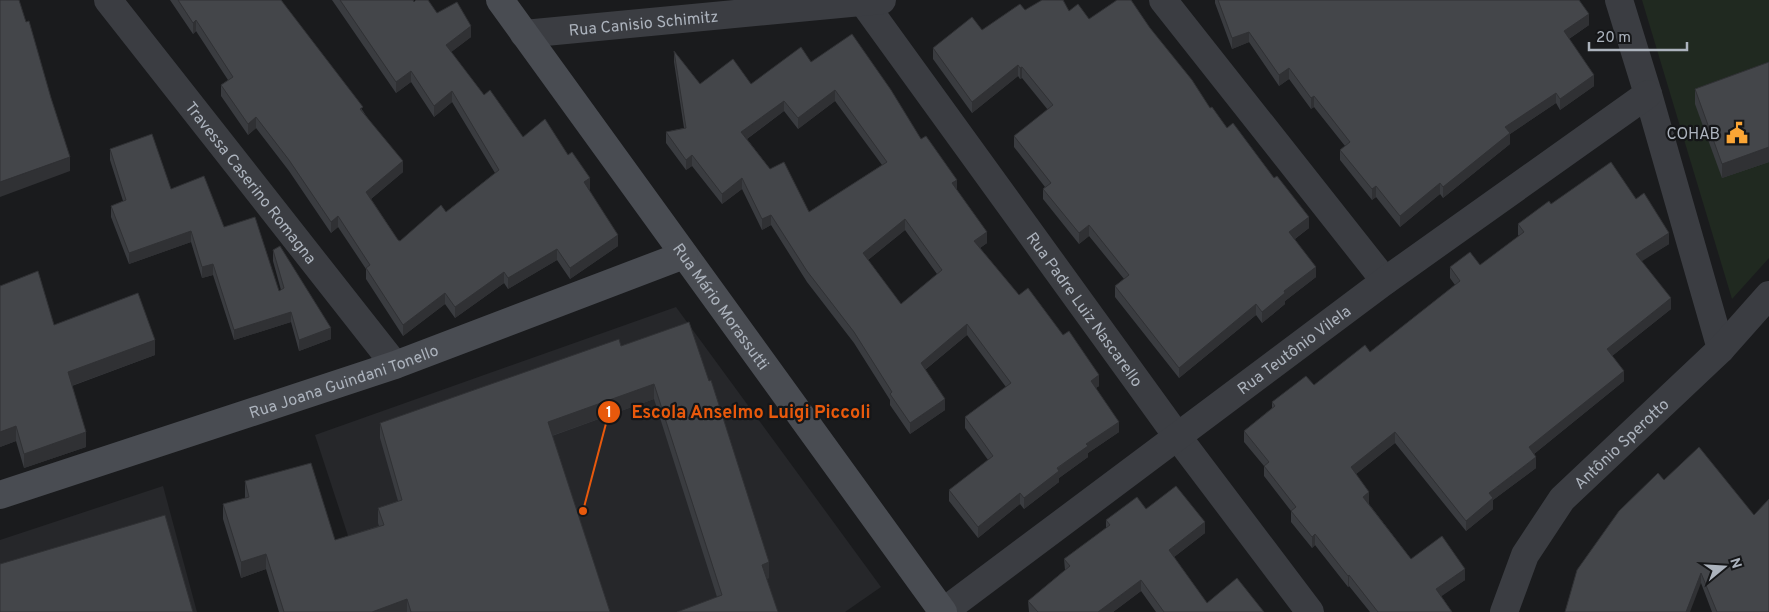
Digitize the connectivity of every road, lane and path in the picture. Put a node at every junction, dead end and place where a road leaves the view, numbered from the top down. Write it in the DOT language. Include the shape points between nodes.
graph roads {
  1 [pos="108,0"];
  2 [pos="500,0"];
  3 [pos="1163,0"];
  4 [pos="1619,0"];
  5 [pos="872,1"];
  6 [pos="524,34"];
  7 [pos="1648,94"];
  8 [pos="684,256"];
  9 [pos="1385,281"];
  10 [pos="1769,295"];
  11 [pos="1721,349"];
  12 [pos="394,365"];
  13 [pos="1177,436"];
  14 [pos="0,495"];
  15 [pos="943,612"];
  16 [pos="1310,612"];
  17 [pos="1504,612"];
  1 -- 12 [label="street, Travessa Caserino Romagna"];
  2 -- 6 [label="main road, Rua Mário Morassutti"];
  3 -- 9 [label="street"];
  4 -- 7 [label="street"];
  5 -- 6 [label="street, Rua Canisio Schimitz"];
  5 -- 13 [label="street, Rua Padre Luiz Nascarello"];
  6 -- 8 [label="main road, Rua Mário Morassutti"];
  7 -- 9 [label="street, Rua Teutônio Vilela"];
  7 -- 11 [label="street"];
  8 -- 12 [label="main road, Rua Joana Guindani Tonello"];
  8 -- 15 [label="main road, Rua Mário Morassutti"];
  9 -- 13 [label="street, Rua Teutônio Vilela"];
  10 -- 11 [label="street, Antônio Sperotto"];
  11 -- 17 [label="street, Antônio Sperotto" via="1562,499 1525,555"];
  12 -- 14 [label="main road, Rua Joana Guindani Tonello"];
  13 -- 15 [label="street, Rua Teutônio Vilela"];
  13 -- 16 [label="street, Rua Padre Luiz Nascarello"];
}
